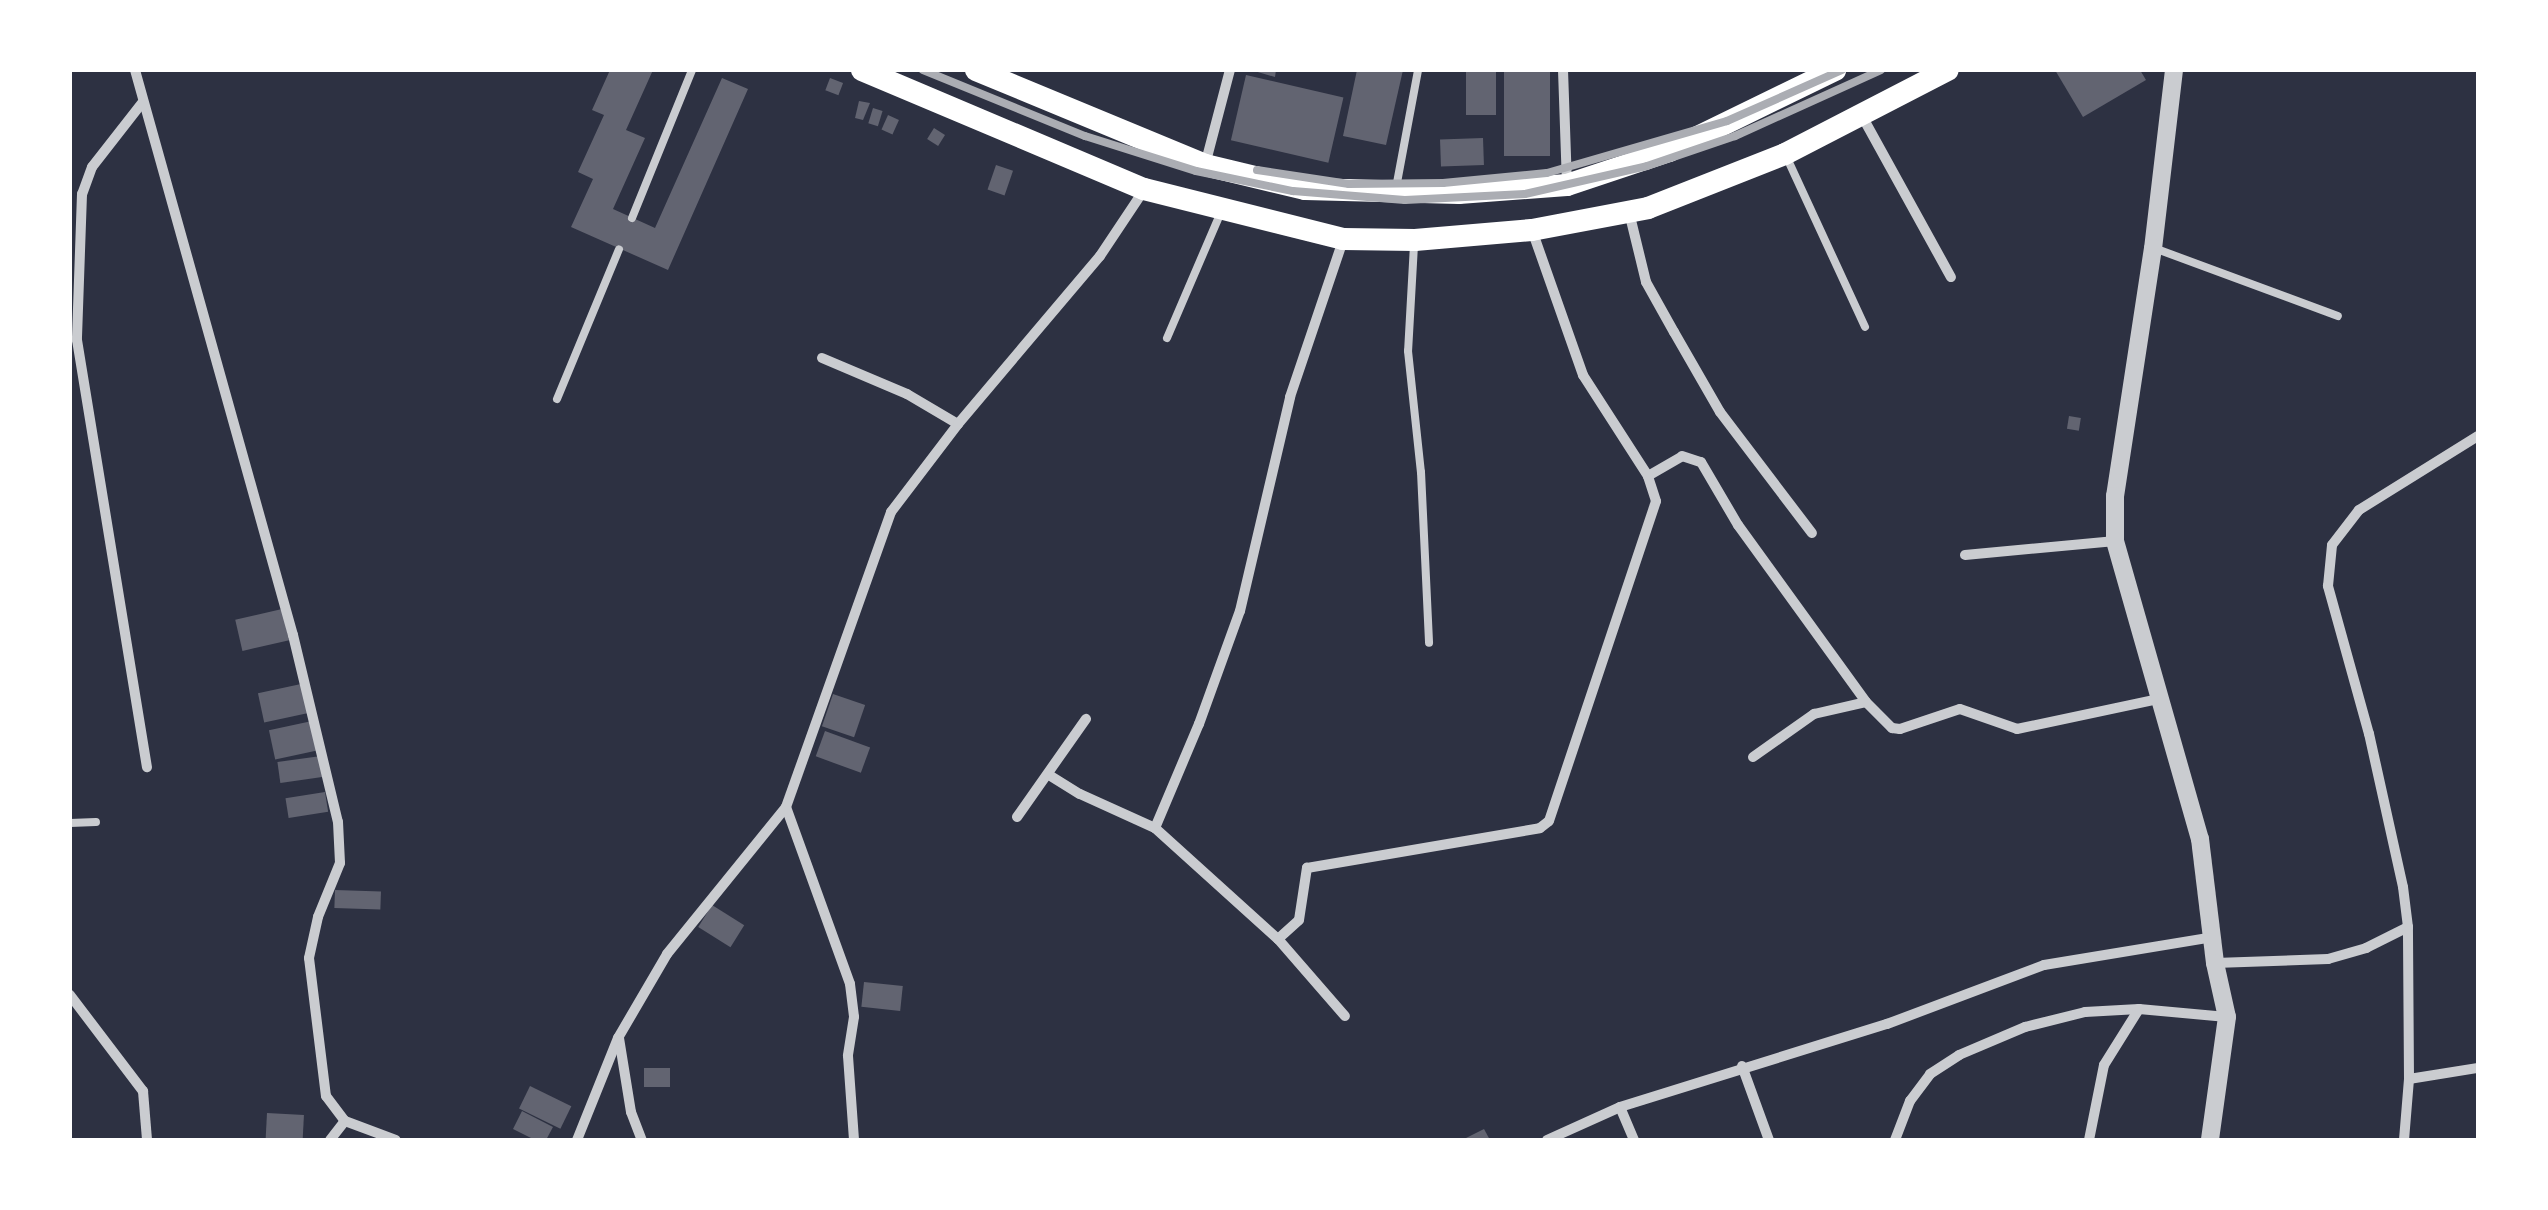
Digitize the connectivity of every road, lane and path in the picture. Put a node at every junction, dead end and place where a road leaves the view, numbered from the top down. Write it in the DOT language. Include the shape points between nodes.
graph roads {
  1 [pos="134,70"];
  2 [pos="692,70"];
  3 [pos="862,70"];
  4 [pos="976,70"];
  5 [pos="1230,70"];
  6 [pos="1418,70"];
  7 [pos="1563,70"];
  8 [pos="1835,70"];
  9 [pos="1948,70"];
  10 [pos="2174,70"];
  11 [pos="142,104"];
  12 [pos="1862,114"];
  13 [pos="1785,154"];
  14 [pos="1205,165"];
  15 [pos="1567,185"];
  16 [pos="1144,190"];
  17 [pos="1396,192"];
  18 [pos="1221,212"];
  19 [pos="1629,212"];
  20 [pos="632,218"];
  21 [pos="1532,230"];
  22 [pos="1343,239"];
  23 [pos="1415,240"];
  24 [pos="619,248"];
  25 [pos="2153,248"];
  26 [pos="1952,277"];
  27 [pos="2338,316"];
  28 [pos="1865,326"];
  29 [pos="1168,338"];
  30 [pos="822,358"];
  31 [pos="558,399"];
  32 [pos="958,424"];
  33 [pos="2478,436"];
  34 [pos="1648,476"];
  35 [pos="1812,534"];
  36 [pos="2115,541"];
  37 [pos="1965,554"];
  38 [pos="1429,643"];
  39 [pos="2158,699"];
  40 [pos="1866,702"];
  41 [pos="1086,719"];
  42 [pos="1753,757"];
  43 [pos="147,767"];
  44 [pos="1049,775"];
  45 [pos="786,806"];
  46 [pos="1017,817"];
  47 [pos="96,822"];
  48 [pos="70,823"];
  49 [pos="1155,828"];
  50 [pos="2408,927"];
  51 [pos="2214,937"];
  52 [pos="1278,939"];
  53 [pos="2215,963"];
  54 [pos="70,994"];
  55 [pos="2139,1009"];
  56 [pos="1345,1016"];
  57 [pos="2228,1017"];
  58 [pos="618,1038"];
  59 [pos="1742,1066"];
  60 [pos="2478,1068"];
  61 [pos="2409,1079"];
  62 [pos="1620,1107"];
  63 [pos="346,1122"];
  64 [pos="147,1140"];
  65 [pos="330,1140"];
  66 [pos="396,1140"];
  67 [pos="576,1140"];
  68 [pos="642,1140"];
  69 [pos="854,1140"];
  70 [pos="1546,1140"];
  71 [pos="1634,1140"];
  72 [pos="1769,1140"];
  73 [pos="1895,1140"];
  74 [pos="2089,1140"];
  75 [pos="2210,1140"];
  76 [pos="2404,1140"];
  1 -- 11 [label="street"];
  2 -- 20 [label="lane"];
  3 -- 16 [label="main road"];
  4 -- 14 [label="main road"];
  5 -- 14 [label="street"];
  6 -- 17 [label="lane"];
  7 -- 15 [label="street"];
  8 -- 15 [label="main road" via="1669,151"];
  9 -- 12 [label="main road"];
  10 -- 25 [label="street"];
  11 -- 43 [label="street" via="92,166 82,194 76,340"];
  11 -- 63 [label="street" via="294,634 338,822 340,863 308,958 326,1096"];
  12 -- 13 [label="main road"];
  12 -- 26 [label="street"];
  13 -- 19 [label="main road"];
  13 -- 28 [label="lane"];
  14 -- 17 [label="main road" via="1305,189"];
  15 -- 17 [label="main road"];
  16 -- 18 [label="main road"];
  16 -- 32 [label="street" via="1100,256"];
  18 -- 22 [label="main road"];
  18 -- 29 [label="lane"];
  19 -- 21 [label="main road"];
  19 -- 35 [label="street" via="1646,282 1674,332 1720,412"];
  21 -- 23 [label="main road"];
  21 -- 34 [label="street" via="1582,375"];
  22 -- 23 [label="main road"];
  22 -- 49 [label="street" via="1290,396 1240,610"];
  23 -- 38 [label="lane" via="1408,352"];
  24 -- 31 [label="lane"];
  25 -- 27 [label="lane"];
  25 -- 36 [label="street" via="2115,496"];
  30 -- 32 [label="street"];
  32 -- 45 [label="street" via="891,512"];
  33 -- 50 [label="street" via="2359,510 2332,545 2328,586 2369,734"];
  34 -- 40 [label="street" via="1682,456 1701,462 1738,525"];
  34 -- 52 [label="street" via="1655,508 1548,824 1307,868 1300,920"];
  36 -- 37 [label="street"];
  36 -- 39 [label="street"];
  39 -- 40 [label="street" via="2017,729 1960,709 1892,728"];
  39 -- 51 [label="street" via="2200,840"];
  40 -- 42 [label="street" via="1814,714"];
  41 -- 44 [label="street"];
  44 -- 46 [label="street"];
  44 -- 49 [label="street"];
  45 -- 58 [label="street" via="667,954"];
  45 -- 69 [label="street" via="850,984"];
  47 -- 48 [label="lane"];
  49 -- 52 [label="street"];
  50 -- 53 [label="street" via="2328,958"];
  50 -- 61 [label="street"];
  51 -- 53 [label="street"];
  51 -- 59 [label="street" via="2044,965 1887,1024"];
  52 -- 56 [label="street"];
  53 -- 57 [label="street"];
  54 -- 64 [label="street" via="143,1091"];
  55 -- 57 [label="street"];
  55 -- 73 [label="street" via="2085,1012 1959,1055 1930,1074 1910,1100"];
  55 -- 74 [label="street" via="2104,1065"];
  57 -- 75 [label="street"];
  58 -- 67 [label="street"];
  58 -- 68 [label="street"];
  59 -- 62 [label="street"];
  59 -- 72 [label="street"];
  60 -- 61 [label="street"];
  61 -- 76 [label="street"];
  62 -- 70 [label="street"];
  62 -- 71 [label="street"];
  63 -- 65 [label="street"];
  63 -- 66 [label="street"];
}
